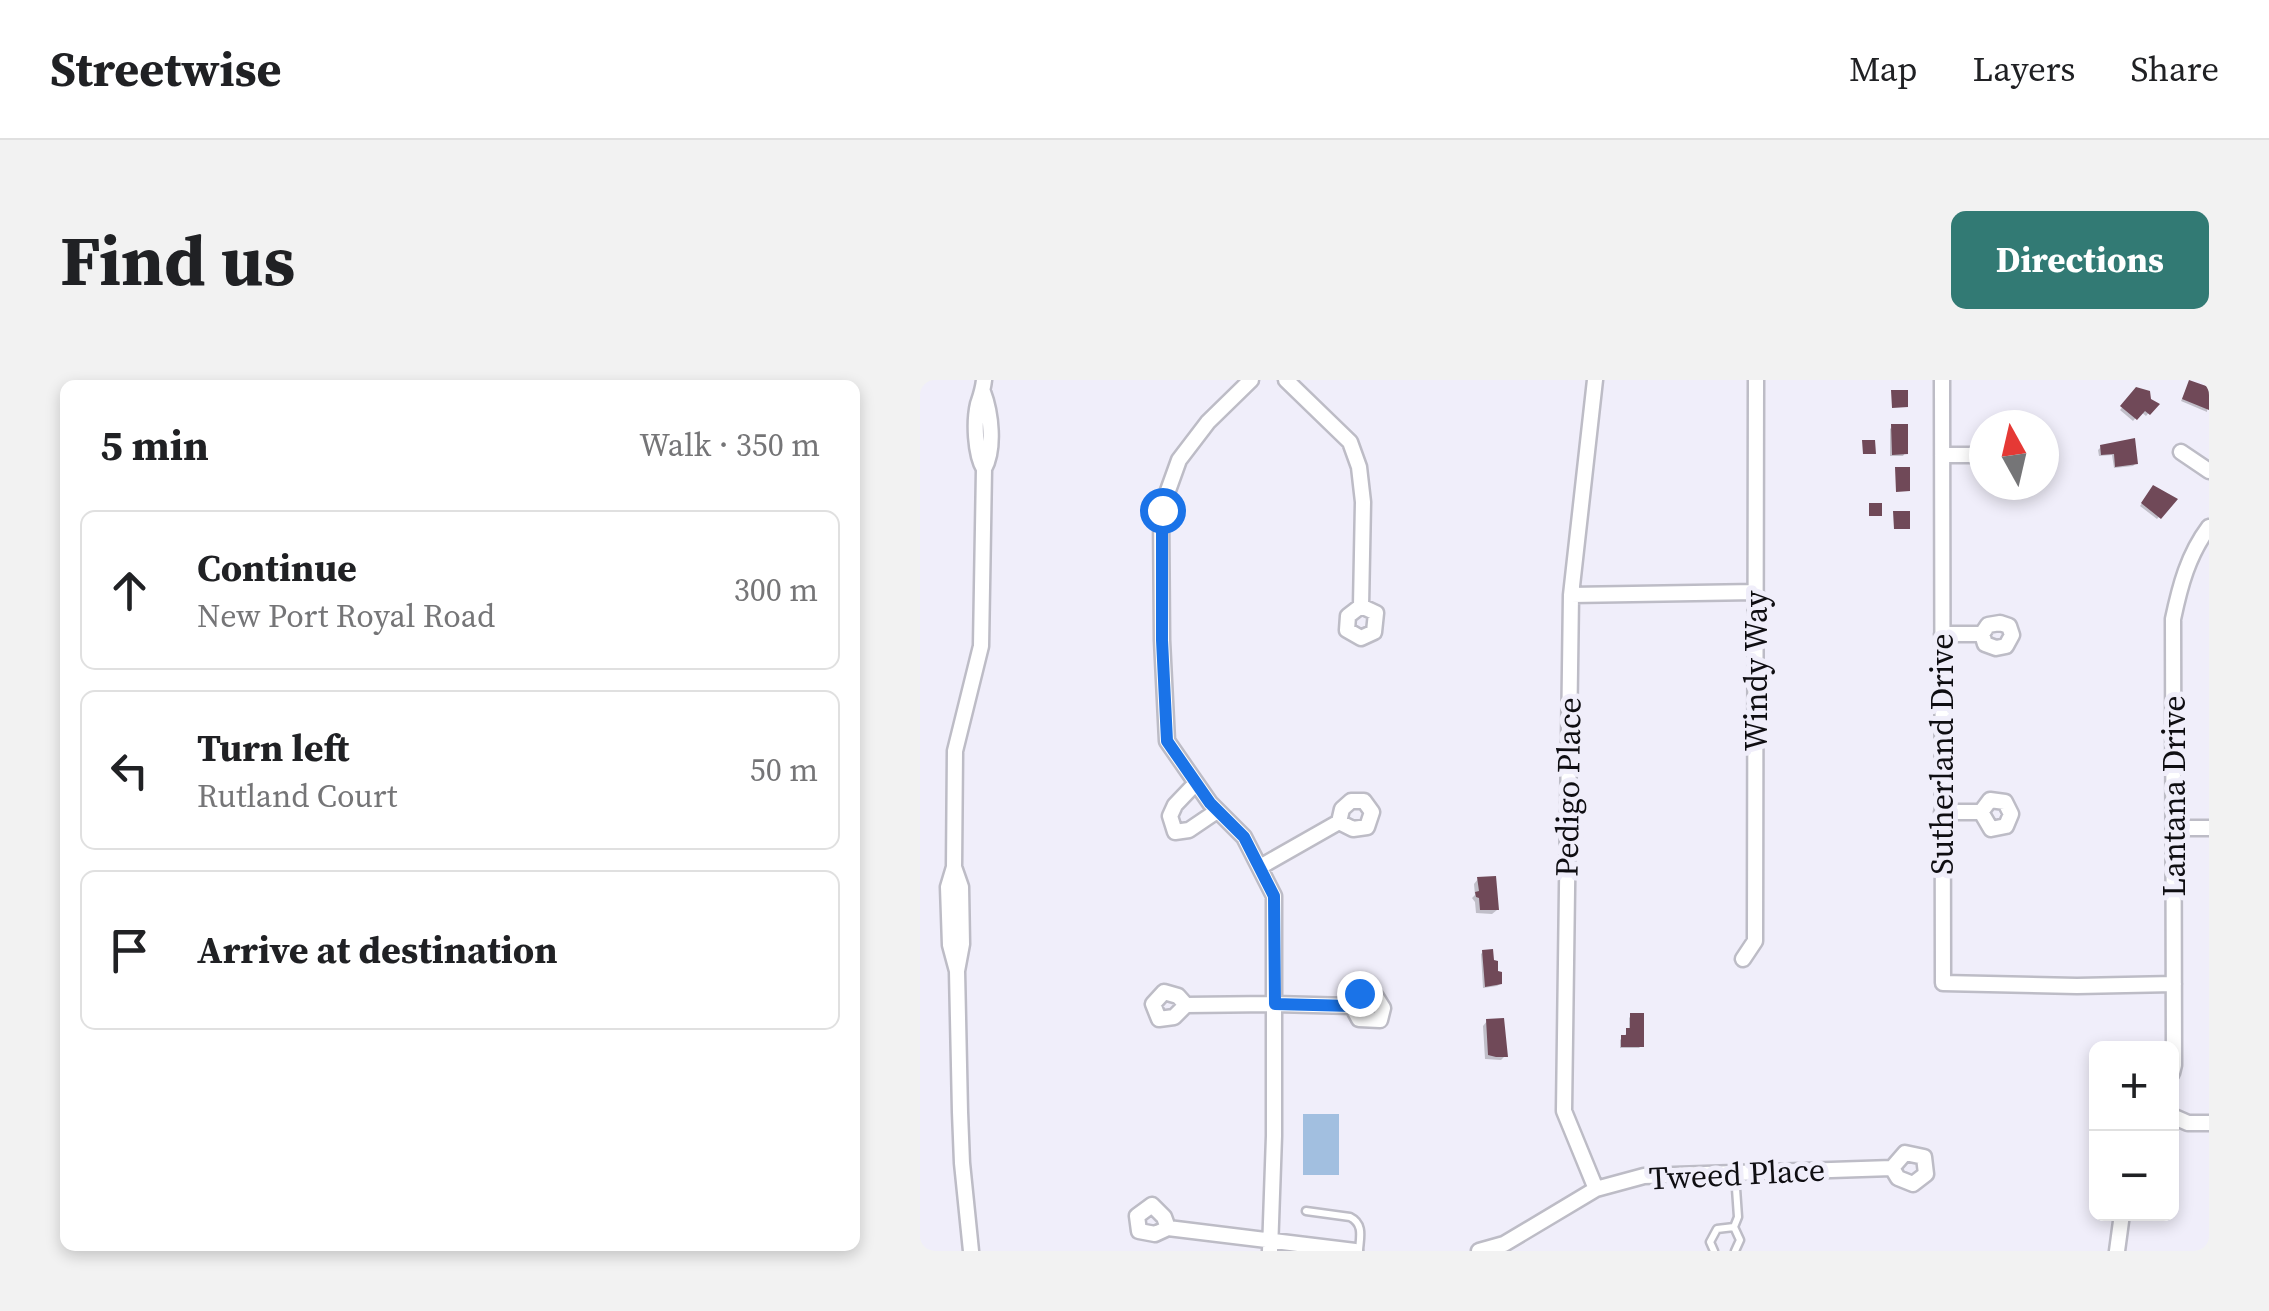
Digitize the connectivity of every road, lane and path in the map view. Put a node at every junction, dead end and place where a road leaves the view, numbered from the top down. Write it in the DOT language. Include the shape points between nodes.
graph roads {
  1 [pos="1251,380"];
  2 [pos="1286,380"];
  3 [pos="1596,380"];
  4 [pos="1756,380"];
  5 [pos="1942,380"];
  6 [pos="984,386"];
  7 [pos="2181,452"];
  8 [pos="1969,455"];
  9 [pos="1942,456"];
  10 [pos="2209,471"];
  11 [pos="2209,527"];
  12 [pos="1756,592"];
  13 [pos="1571,596"];
  14 [pos="1361,606"];
  15 [pos="1942,634"];
  16 [pos="1982,634"];
  17 [pos="1196,783"];
  18 [pos="1217,810"];
  19 [pos="1942,812"];
  20 [pos="1981,812"];
  21 [pos="1339,822"];
  22 [pos="2174,828"];
  23 [pos="2209,828"];
  24 [pos="1260,867"];
  25 [pos="1743,960"];
  26 [pos="2174,984"];
  27 [pos="1275,1004"];
  28 [pos="1186,1005"];
  29 [pos="1352,1006"];
  30 [pos="2174,1041"];
  31 [pos="2179,1119"];
  32 [pos="2209,1123"];
  33 [pos="1892,1168"];
  34 [pos="1735,1173"];
  35 [pos="1596,1189"];
  36 [pos="1306,1211"];
  37 [pos="2121,1221"];
  38 [pos="1734,1227"];
  39 [pos="1168,1228"];
  40 [pos="1271,1247"];
  41 [pos="971,1251"];
  42 [pos="1357,1251"];
  43 [pos="1478,1251"];
  44 [pos="1714,1251"];
  45 [pos="1735,1251"];
  46 [pos="2117,1251"];
  1 -- 17 [label="street" via="1179,460 1162,510 1167,741"];
  2 -- 14 [label="street" via="1350,442 1359,467"];
  3 -- 13 [label="street, Pedigo Place"];
  4 -- 12 [label="street, Windy Way"];
  5 -- 9 [label="street, Sutherland Drive"];
  6 -- 41 [label="street" via="990,458 984,469 981,646 956,751 953,796 954,867 962,887 962,1163"];
  7 -- 10 [label="street"];
  8 -- 9 [label="street"];
  9 -- 15 [label="street, Sutherland Drive"];
  11 -- 22 [label="street, Lantana Drive" via="2181,582 2173,619"];
  12 -- 13 [label="street"];
  12 -- 25 [label="street, Windy Way" via="1755,941"];
  13 -- 35 [label="street, Pedigo Place" via="1564,1111"];
  15 -- 16 [label="street"];
  15 -- 19 [label="street, Sutherland Drive"];
  17 -- 18 [label="street"];
  17 -- 18 [label="street" via="1170,816 1176,832"];
  18 -- 24 [label="street" via="1244,837"];
  19 -- 20 [label="street"];
  19 -- 26 [label="street, Sutherland Drive" via="1943,983"];
  21 -- 24 [label="street"];
  22 -- 23 [label="street"];
  22 -- 26 [label="street, Lantana Drive"];
  24 -- 27 [label="street" via="1274,896"];
  26 -- 30 [label="street, Lantana Drive"];
  27 -- 28 [label="street"];
  27 -- 29 [label="street"];
  27 -- 40 [label="street"];
  31 -- 32 [label="street"];
  33 -- 34 [label="street, Tweed Place"];
  34 -- 35 [label="street, Tweed Place" via="1644,1176"];
  34 -- 38 [label="lane"];
  35 -- 43 [label="street, Tweed Place" via="1504,1244"];
  36 -- 42 [label="lane" via="1356,1220"];
  37 -- 46 [label="street"];
  38 -- 44 [label="lane" via="1717,1229 1710,1242"];
  38 -- 45 [label="lane" via="1740,1240"];
  39 -- 40 [label="street"];
  40 -- 42 [label="street"];
}
